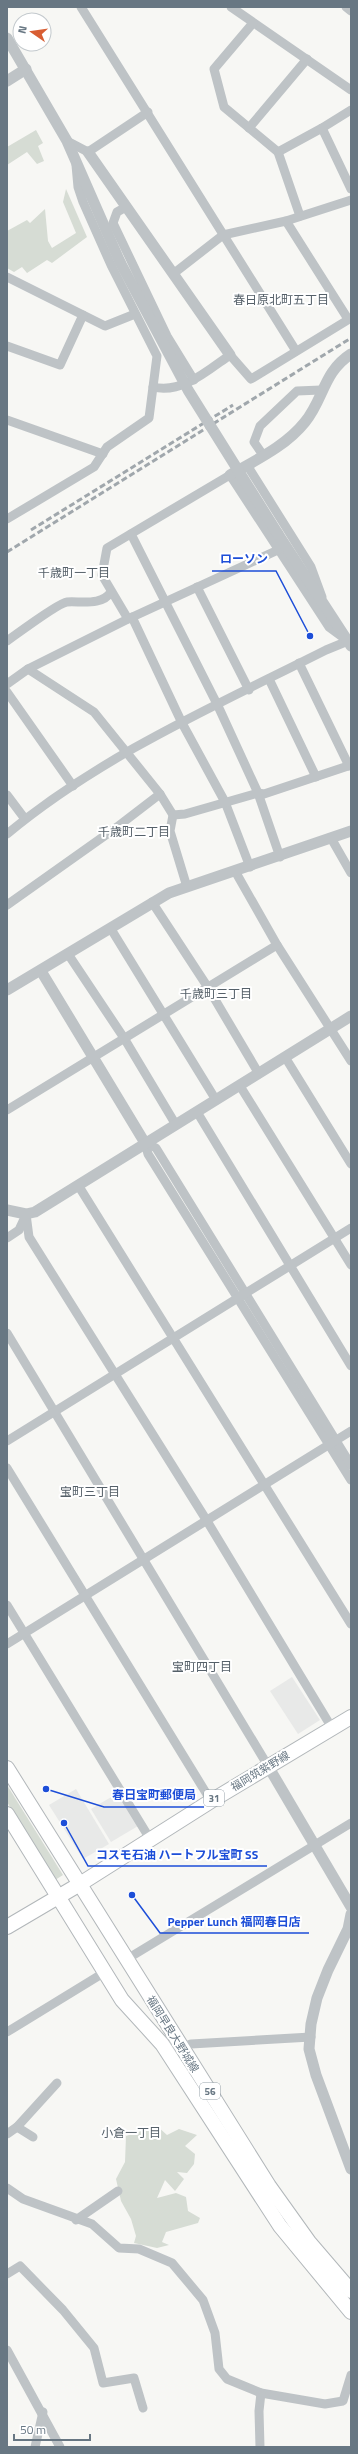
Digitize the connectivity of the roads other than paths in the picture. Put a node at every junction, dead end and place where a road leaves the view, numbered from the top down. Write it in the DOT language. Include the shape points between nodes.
graph roads {
  1 [pos="81,7"];
  2 [pos="230,7"];
  3 [pos="346,7"];
  4 [pos="351,10"];
  5 [pos="253,23"];
  6 [pos="7,38"];
  7 [pos="307,59"];
  8 [pos="26,69"];
  9 [pos="7,81"];
  10 [pos="351,90"];
  11 [pos="351,110"];
  12 [pos="148,112"];
  13 [pos="249,128"];
  14 [pos="322,128"];
  15 [pos="67,141"];
  16 [pos="88,152"];
  17 [pos="278,152"];
  18 [pos="75,158"];
  19 [pos="351,189"];
  20 [pos="350,204"];
  21 [pos="126,207"];
  22 [pos="300,216"];
  23 [pos="286,221"];
  24 [pos="223,235"];
  25 [pos="173,274"];
  26 [pos="7,277"];
  27 [pos="135,314"];
  28 [pos="83,315"];
  29 [pos="350,319"];
  30 [pos="167,336"];
  31 [pos="150,344"];
  32 [pos="7,346"];
  33 [pos="296,351"];
  34 [pos="351,354"];
  35 [pos="230,355"];
  36 [pos="194,380"];
  37 [pos="153,387"];
  38 [pos="321,390"];
  39 [pos="7,420"];
  40 [pos="103,454"];
  41 [pos="263,455"];
  42 [pos="247,465"];
  43 [pos="230,475"];
  44 [pos="7,519"];
  45 [pos="131,534"];
  46 [pos="278,550"];
  47 [pos="198,587"];
  48 [pos="111,592"];
  49 [pos="165,603"];
  50 [pos="326,606"];
  51 [pos="130,618"];
  52 [pos="7,641"];
  53 [pos="350,642"];
  54 [pos="299,663"];
  55 [pos="28,669"];
  56 [pos="269,679"];
  57 [pos="7,684"];
  58 [pos="249,690"];
  59 [pos="7,692"];
  60 [pos="218,706"];
  61 [pos="182,723"];
  62 [pos="127,752"];
  63 [pos="350,766"];
  64 [pos="316,777"];
  65 [pos="73,786"];
  66 [pos="258,793"];
  67 [pos="160,794"];
  68 [pos="7,796"];
  69 [pos="225,802"];
  70 [pos="172,815"];
  71 [pos="25,819"];
  72 [pos="351,831"];
  73 [pos="7,834"];
  74 [pos="331,838"];
  75 [pos="280,857"];
  76 [pos="250,866"];
  77 [pos="235,872"];
  78 [pos="351,873"];
  79 [pos="187,887"];
  80 [pos="152,902"];
  81 [pos="7,905"];
  82 [pos="111,928"];
  83 [pos="277,945"];
  84 [pos="68,954"];
  85 [pos="41,971"];
  86 [pos="207,986"];
  87 [pos="7,990"];
  88 [pos="164,1013"];
  89 [pos="351,1016"];
  90 [pos="331,1028"];
  91 [pos="124,1038"];
  92 [pos="92,1056"];
  93 [pos="285,1057"];
  94 [pos="351,1061"];
  95 [pos="259,1074"];
  96 [pos="240,1086"];
  97 [pos="216,1100"];
  98 [pos="7,1110"];
  99 [pos="197,1112"];
  100 [pos="176,1125"];
  101 [pos="145,1143"];
  102 [pos="351,1164"];
  103 [pos="78,1185"];
  104 [pos="7,1210"];
  105 [pos="26,1214"];
  106 [pos="351,1228"];
  107 [pos="7,1238"];
  108 [pos="335,1238"];
  109 [pos="351,1265"];
  110 [pos="290,1266"];
  111 [pos="242,1296"];
  112 [pos="7,1333"];
  113 [pos="174,1337"];
  114 [pos="351,1366"];
  115 [pos="116,1373"];
  116 [pos="54,1410"];
  117 [pos="351,1431"];
  118 [pos="7,1441"];
  119 [pos="332,1443"];
  120 [pos="351,1465"];
  121 [pos="7,1468"];
  122 [pos="351,1480"];
  123 [pos="265,1484"];
  124 [pos="207,1520"];
  125 [pos="144,1559"];
  126 [pos="86,1596"];
  127 [pos="7,1605"];
  128 [pos="351,1624"];
  129 [pos="24,1634"];
  130 [pos="7,1644"];
  131 [pos="351,1717"];
  132 [pos="332,1728"];
  133 [pos="268,1766"];
  134 [pos="7,1768"];
  135 [pos="211,1801"];
  136 [pos="7,1814"];
  137 [pos="351,1823"];
  138 [pos="150,1839"];
  139 [pos="314,1845"];
  140 [pos="80,1884"];
  141 [pos="59,1896"];
  142 [pos="351,1907"];
  143 [pos="351,1914"];
  144 [pos="7,1927"];
  145 [pos="127,1959"];
  146 [pos="105,1972"];
  147 [pos="7,2032"];
  148 [pos="310,2037"];
  149 [pos="162,2044"];
  150 [pos="181,2048"];
  151 [pos="179,2070"];
  152 [pos="57,2082"];
  153 [pos="17,2127"];
  154 [pos="7,2134"];
  155 [pos="33,2137"];
  156 [pos="351,2170"];
  157 [pos="7,2188"];
  158 [pos="118,2191"];
  159 [pos="76,2220"];
  160 [pos="7,2274"];
  161 [pos="351,2291"];
  162 [pos="351,2312"];
  163 [pos="7,2350"];
  164 [pos="351,2375"];
  165 [pos="261,2393"];
  166 [pos="143,2408"];
  167 [pos="43,2412"];
  168 [pos="35,2447"];
  169 [pos="60,2447"];
  170 [pos="260,2447"];
  1 -- 12 [label="street"];
  2 -- 5 [label="street"];
  3 -- 4 [label="street"];
  5 -- 7 [label="street"];
  5 -- 13 [label="street" via="214,70 224,107"];
  6 -- 8 [label="street"];
  7 -- 10 [label="street"];
  7 -- 13 [label="street"];
  8 -- 9 [label="street"];
  8 -- 15 [label="street"];
  11 -- 14 [label="street"];
  12 -- 16 [label="street"];
  12 -- 24 [label="street"];
  13 -- 17 [label="street"];
  14 -- 17 [label="street"];
  14 -- 19 [label="street"];
  15 -- 16 [label="street"];
  15 -- 18 [label="street"];
  16 -- 21 [label="street"];
  17 -- 22 [label="street"];
  18 -- 27 [label="street" via="78,187"];
  18 -- 50 [label="street, bridge" via="120,262 188,390"];
  20 -- 22 [label="street"];
  21 -- 25 [label="street"];
  21 -- 30 [label="street" via="117,212 114,223"];
  22 -- 23 [label="street"];
  23 -- 24 [label="street"];
  23 -- 29 [label="street"];
  24 -- 25 [label="street"];
  24 -- 33 [label="street"];
  25 -- 35 [label="street"];
  26 -- 28 [label="street"];
  27 -- 28 [label="street" via="105,326"];
  27 -- 31 [label="street"];
  28 -- 32 [label="street" via="60,365"];
  29 -- 33 [label="street"];
  30 -- 31 [label="street"];
  30 -- 36 [label="street"];
  31 -- 37 [label="street" via="156,356"];
  33 -- 35 [label="street" via="251,379"];
  34 -- 38 [label="street" via="329,375"];
  35 -- 36 [label="street"];
  36 -- 37 [label="street" via="166,390"];
  37 -- 40 [label="street" via="149,418 107,447"];
  38 -- 41 [label="street" via="306,422 286,441"];
  38 -- 41 [label="street" via="297,391 260,426 254,442"];
  39 -- 40 [label="street"];
  40 -- 44 [label="street" via="94,467"];
  41 -- 42 [label="street"];
  42 -- 43 [label="street"];
  42 -- 50 [label="street" via="311,567"];
  43 -- 45 [label="street"];
  43 -- 46 [label="street"];
  45 -- 48 [label="street" via="107,548 102,575"];
  45 -- 49 [label="street"];
  46 -- 47 [label="street"];
  46 -- 53 [label="street" via="329,627"];
  47 -- 49 [label="street"];
  47 -- 58 [label="street"];
  48 -- 51 [label="street"];
  48 -- 52 [label="street" via="101,600 81,604 66,602"];
  49 -- 51 [label="street"];
  49 -- 60 [label="street"];
  50 -- 53 [label="street"];
  51 -- 55 [label="street"];
  51 -- 61 [label="street"];
  53 -- 54 [label="street"];
  54 -- 56 [label="street"];
  54 -- 63 [label="street"];
  55 -- 57 [label="street"];
  55 -- 62 [label="street" via="94,712"];
  56 -- 58 [label="street"];
  56 -- 64 [label="street"];
  58 -- 60 [label="street"];
  59 -- 65 [label="street"];
  60 -- 61 [label="street"];
  60 -- 66 [label="street"];
  61 -- 62 [label="street"];
  61 -- 69 [label="street"];
  62 -- 65 [label="street"];
  62 -- 67 [label="street"];
  63 -- 64 [label="street"];
  64 -- 66 [label="street" via="264,794"];
  65 -- 71 [label="street"];
  66 -- 69 [label="street"];
  66 -- 75 [label="street"];
  67 -- 70 [label="street"];
  67 -- 81 [label="street"];
  68 -- 71 [label="street"];
  69 -- 70 [label="street" via="185,814"];
  69 -- 76 [label="street"];
  70 -- 79 [label="street" via="170,831"];
  71 -- 73 [label="street"];
  72 -- 74 [label="street"];
  74 -- 75 [label="street"];
  74 -- 78 [label="street"];
  75 -- 76 [label="street"];
  76 -- 77 [label="street"];
  77 -- 79 [label="street"];
  77 -- 83 [label="street"];
  79 -- 80 [label="street"];
  80 -- 82 [label="street"];
  80 -- 86 [label="street"];
  82 -- 84 [label="street"];
  82 -- 88 [label="street"];
  83 -- 86 [label="street"];
  83 -- 90 [label="street"];
  84 -- 85 [label="street"];
  84 -- 91 [label="street"];
  85 -- 87 [label="street"];
  85 -- 92 [label="street"];
  86 -- 88 [label="street"];
  86 -- 95 [label="street"];
  88 -- 91 [label="street"];
  88 -- 97 [label="street"];
  89 -- 90 [label="street"];
  90 -- 93 [label="street"];
  90 -- 94 [label="street"];
  91 -- 92 [label="street"];
  91 -- 100 [label="street"];
  92 -- 98 [label="street"];
  92 -- 101 [label="street"];
  93 -- 95 [label="street"];
  93 -- 102 [label="street"];
  95 -- 96 [label="street"];
  96 -- 97 [label="street"];
  96 -- 108 [label="street"];
  97 -- 99 [label="street"];
  99 -- 100 [label="street"];
  99 -- 110 [label="street"];
  100 -- 101 [label="street"];
  101 -- 103 [label="street"];
  101 -- 111 [label="street" via="156,1148"];
  103 -- 105 [label="street" via="35,1212"];
  103 -- 113 [label="street"];
  104 -- 105 [label="street"];
  105 -- 107 [label="street" via="19,1230"];
  105 -- 115 [label="street" via="29,1237"];
  106 -- 108 [label="street"];
  108 -- 109 [label="street"];
  108 -- 110 [label="street"];
  110 -- 111 [label="street"];
  110 -- 114 [label="street"];
  111 -- 113 [label="street"];
  111 -- 119 [label="street"];
  112 -- 116 [label="street"];
  113 -- 115 [label="street"];
  113 -- 123 [label="street"];
  115 -- 116 [label="street"];
  115 -- 124 [label="street"];
  116 -- 118 [label="street"];
  116 -- 125 [label="street"];
  117 -- 119 [label="street"];
  119 -- 120 [label="street"];
  119 -- 122 [label="street"];
  119 -- 123 [label="street"];
  121 -- 126 [label="street"];
  123 -- 124 [label="street"];
  123 -- 128 [label="street"];
  124 -- 125 [label="street"];
  124 -- 132 [label="street"];
  125 -- 126 [label="street"];
  125 -- 133 [label="street"];
  126 -- 129 [label="street"];
  126 -- 135 [label="street"];
  127 -- 129 [label="street"];
  129 -- 130 [label="street"];
  129 -- 138 [label="street"];
  131 -- 132 [label="main road, 福岡筑紫野線 / 31"];
  132 -- 133 [label="main road, 福岡筑紫野線 / 31"];
  133 -- 135 [label="main road, 福岡筑紫野線 / 31"];
  133 -- 139 [label="street"];
  134 -- 140 [label="main road, 福岡早良大野城線 / 56"];
  135 -- 138 [label="main road, 福岡筑紫野線 / 31"];
  136 -- 141 [label="main road, 福岡早良大野城線 / 56"];
  137 -- 139 [label="street"];
  138 -- 140 [label="main road, 福岡筑紫野線 / 31"];
  139 -- 142 [label="street"];
  139 -- 145 [label="street"];
  140 -- 141 [label="main road, 福岡筑紫野線 / 31"];
  140 -- 145 [label="main road, 福岡早良大野城線 / 56"];
  141 -- 144 [label="main road, 福岡筑紫野線 / 31"];
  141 -- 146 [label="main road, 福岡早良大野城線 / 56"];
  143 -- 148 [label="street" via="348,1929 317,1998"];
  145 -- 150 [label="main road, 福岡早良大野城線 / 56"];
  146 -- 147 [label="street"];
  146 -- 149 [label="main road, 福岡早良大野城線 / 56" via="122,2000"];
  148 -- 150 [label="street" via="191,2044"];
  148 -- 156 [label="street" via="309,2049 316,2075"];
  149 -- 150 [label="street"];
  149 -- 151 [label="main road, 福岡早良大野城線 / 56"];
  150 -- 151 [label="street" via="178,2057"];
  150 -- 161 [label="main road, 福岡早良大野城線 / 56" via="269,2186 309,2242"];
  151 -- 162 [label="main road, 福岡早良大野城線 / 56" via="280,2226"];
  152 -- 153 [label="street"];
  153 -- 154 [label="street"];
  153 -- 155 [label="street"];
  157 -- 159 [label="street" via="23,2199"];
  158 -- 159 [label="street"];
  159 -- 165 [label="street" via="92,2224 119,2248 139,2249 172,2263 203,2300 214,2334 219,2369 227,2380"];
  160 -- 166 [label="street" via="20,2266 63,2310 94,2348 103,2382 134,2378"];
  163 -- 167 [label="street"];
  164 -- 165 [label="street" via="343,2401 325,2404"];
  165 -- 170 [label="street"];
  167 -- 168 [label="street"];
  167 -- 169 [label="street"];
}
